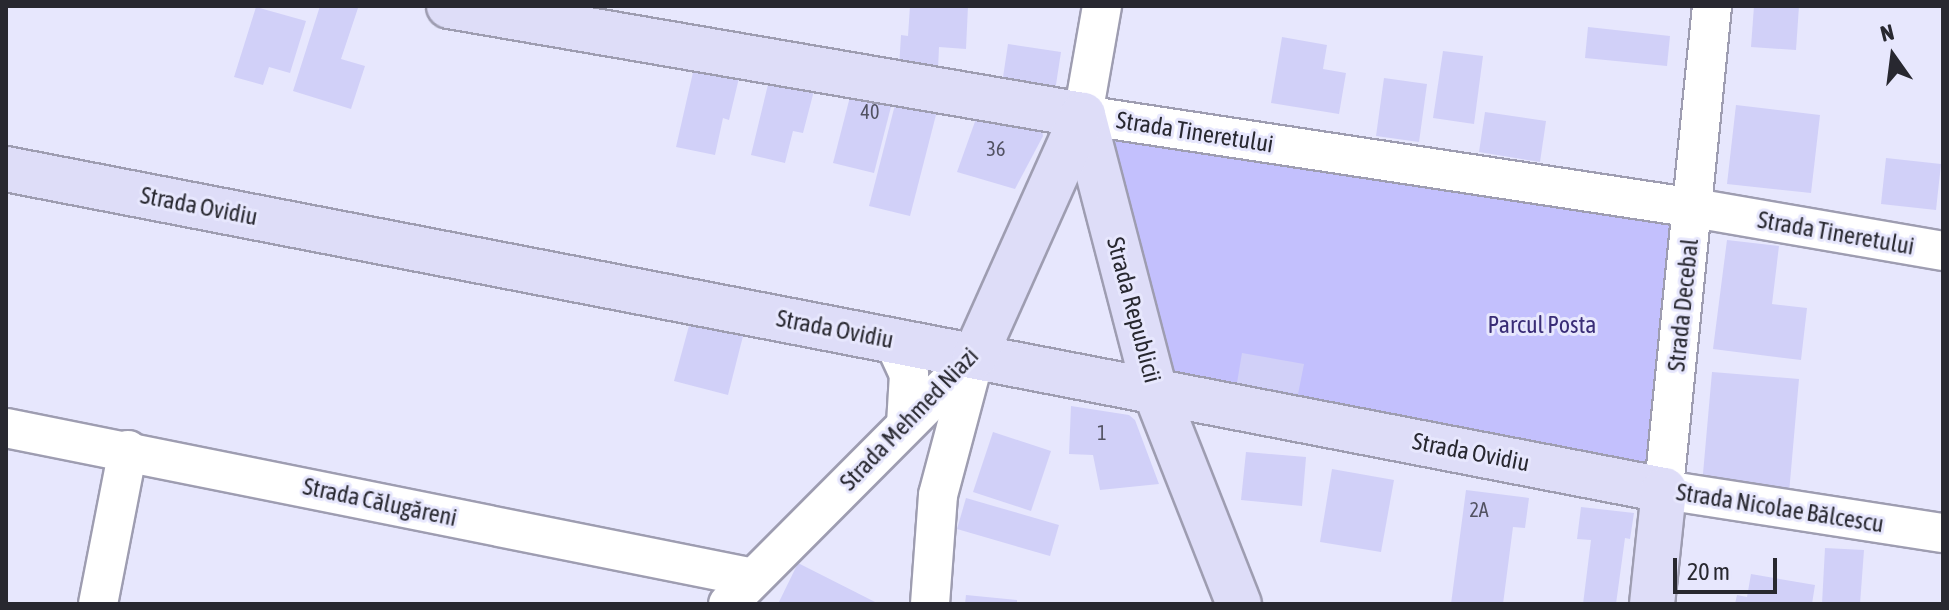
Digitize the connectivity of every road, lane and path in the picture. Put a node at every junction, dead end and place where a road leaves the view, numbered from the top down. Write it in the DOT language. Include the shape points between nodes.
graph roads {
  1 [pos="449,6"];
  2 [pos="1102,6"];
  3 [pos="1712,6"];
  4 [pos="1083,115"];
  5 [pos="6,169"];
  6 [pos="1694,208"];
  7 [pos="1943,251"];
  8 [pos="893,340"];
  9 [pos="975,356"];
  10 [pos="1155,391"];
  11 [pos="906,424"];
  12 [pos="6,428"];
  13 [pos="128,450"];
  14 [pos="1664,490"];
  15 [pos="1943,533"];
  16 [pos="741,591"];
  17 [pos="98,604"];
  18 [pos="930,604"];
  19 [pos="1239,604"];
  20 [pos="1652,604"];
  1 -- 4 [label="main road, Strada Tineretului"];
  2 -- 4 [label="street, Strada Republicii"];
  3 -- 6 [label="street, Strada Decebal"];
  4 -- 6 [label="street, Strada Tineretului"];
  4 -- 9 [label="main road, Strada Mehmed Niazi"];
  4 -- 10 [label="main road, Strada Republicii"];
  5 -- 8 [label="main road, Strada Ovidiu"];
  6 -- 7 [label="street, Strada Tineretului"];
  6 -- 14 [label="street, Strada Decebal"];
  8 -- 9 [label="main road, Strada Ovidiu"];
  8 -- 11 [label="street" via="909,374"];
  9 -- 10 [label="main road, Strada Ovidiu"];
  9 -- 11 [label="street, Strada Mehmed Niazi"];
  9 -- 18 [label="street" via="938,495"];
  10 -- 14 [label="main road, Strada Ovidiu"];
  10 -- 19 [label="main road, Strada Republicii"];
  11 -- 16 [label="street, Strada Mehmed Niazi"];
  12 -- 13 [label="street, Strada Călugăreni"];
  13 -- 16 [label="street, Strada Călugăreni"];
  13 -- 17 [label="street"];
  14 -- 15 [label="street, Strada Nicolae Bălcescu"];
  14 -- 20 [label="main road, Strada Decebal"];
}
